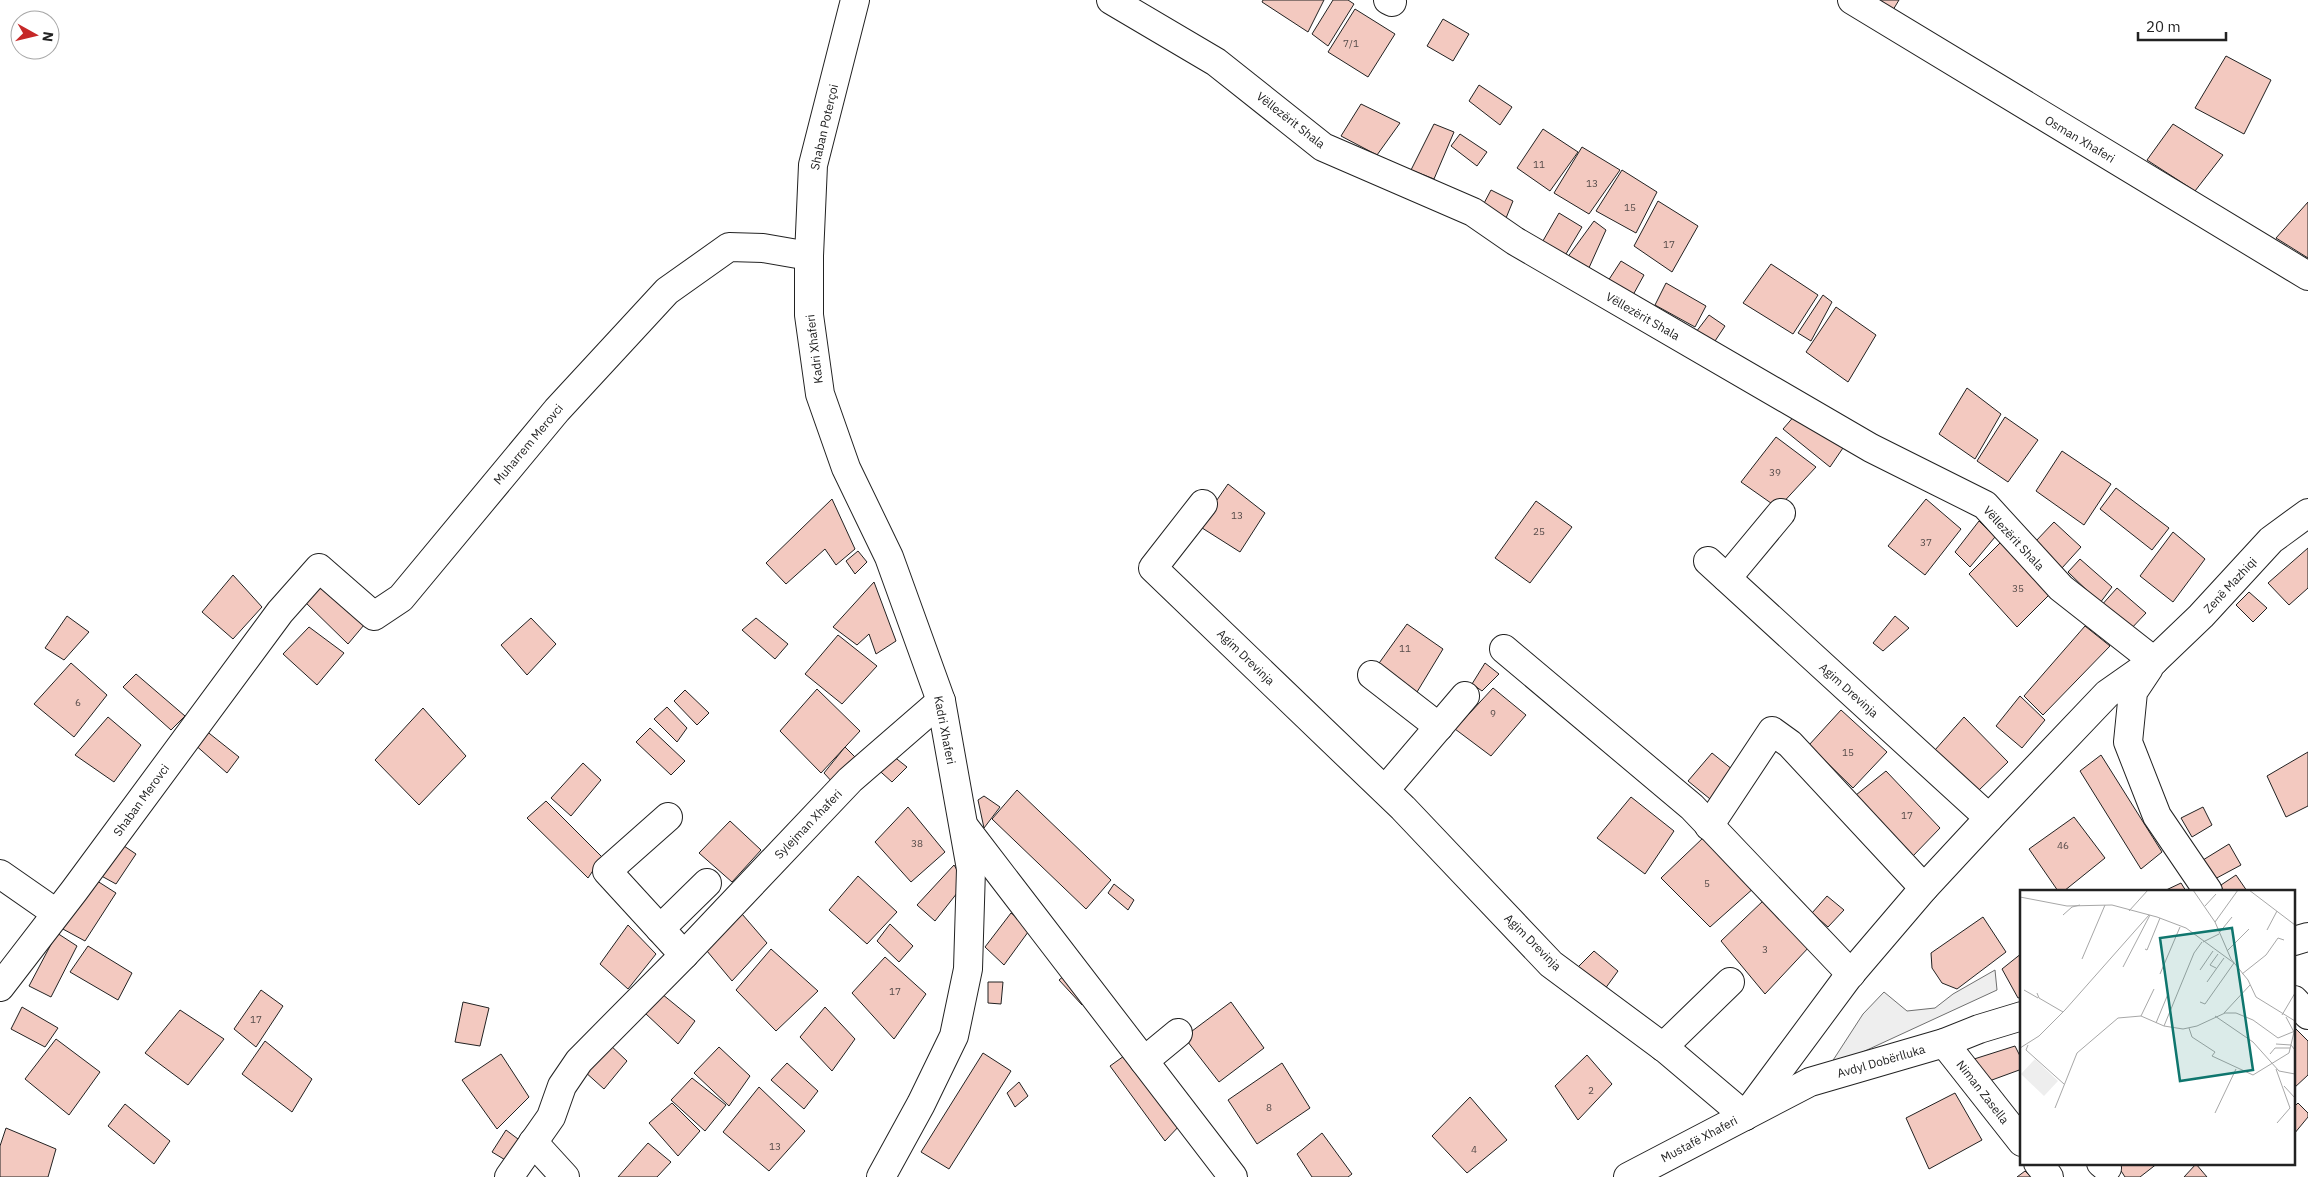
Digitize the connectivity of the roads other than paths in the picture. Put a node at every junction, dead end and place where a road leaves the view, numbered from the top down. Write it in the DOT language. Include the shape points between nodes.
graph roads {
  1 [pos="855,0"];
  2 [pos="1111,0"];
  3 [pos="1852,0"];
  4 [pos="809,256"];
  5 [pos="2308,276"];
  6 [pos="1203,504"];
  7 [pos="1781,513"];
  8 [pos="2308,513"];
  9 [pos="280,612"];
  10 [pos="1504,649"];
  11 [pos="2154,661"];
  12 [pos="1372,675"];
  13 [pos="1465,696"];
  14 [pos="941,701"];
  15 [pos="1438,727"];
  16 [pos="1385,790"];
  17 [pos="668,817"];
  18 [pos="1989,818"];
  19 [pos="963,826"];
  20 [pos="1709,826"];
  21 [pos="0,874"];
  22 [pos="707,883"];
  23 [pos="1924,888"];
  24 [pos="2207,890"];
  25 [pos="56,912"];
  26 [pos="660,929"];
  27 [pos="684,955"];
  28 [pos="1851,974"];
  29 [pos="1730,982"];
  30 [pos="0,987"];
  31 [pos="2296,1002"];
  32 [pos="2308,1015"];
  33 [pos="2020,1018"];
  34 [pos="1178,1033"];
  35 [pos="1944,1043"];
  36 [pos="1664,1047"];
  37 [pos="1144,1061"];
  38 [pos="1745,1116"];
  39 [pos="2020,1139"];
  40 [pos="534,1142"];
  41 [pos="2039,1164"];
  42 [pos="509,1177"];
  43 [pos="565,1177"];
  44 [pos="881,1177"];
  45 [pos="1233,1177"];
  46 [pos="1628,1177"];
  47 [pos="2049,1177"];
  1 -- 4 [label="street, Shaban Poterçoi" via="813,165"];
  2 -- 11 [label="street, Vëllezërit Shala" via="1216,62 1323,147 1473,212 1515,241 1871,448 1985,505 2062,588"];
  3 -- 5 [label="street, Osman Xhaferi"];
  4 -- 9 [label="street, Muharrem Merovci" via="764,248 730,247 667,291 557,410 401,598 374,616 319,568"];
  4 -- 14 [label="street, Kadri Xhaferi" via="809,315 820,394 846,468 889,557"];
  6 -- 16 [label="street, Agim Drevinja" via="1153,568"];
  7 -- 18 [label="street, Agim Drevinja" via="1718,570"];
  8 -- 11 [label="street, Zenë Mazhiqi" via="2271,540 2202,616"];
  9 -- 25 [label="street, Shaban Merovci"];
  10 -- 20 [label="street" via="1692,807"];
  11 -- 18 [label="street" via="2108,694"];
  11 -- 24 [label="street" via="2133,692 2128,742 2158,816"];
  12 -- 15 [label="street"];
  13 -- 15 [label="street"];
  14 -- 19 [label="street, Kadri Xhaferi"];
  14 -- 27 [label="street, Sylejman Xhaferi" via="850,780"];
  15 -- 16 [label="street"];
  16 -- 36 [label="street, Agim Drevinja" via="1552,964"];
  17 -- 26 [label="street" via="607,871"];
  18 -- 23 [label="street"];
  19 -- 37 [label="street"];
  19 -- 44 [label="street, Kadri Xhaferi" via="971,869 968,969 954,1036"];
  20 -- 23 [label="street" via="1772,731 1790,744"];
  20 -- 28 [label="street"];
  21 -- 25 [label="street"];
  22 -- 26 [label="street"];
  23 -- 28 [label="street"];
  25 -- 30 [label="street, Shaban Merovci"];
  26 -- 27 [label="street"];
  27 -- 40 [label="street, Sylejman Xhaferi" via="578,1060 562,1086 551,1117"];
  28 -- 38 [label="street"];
  29 -- 36 [label="street"];
  31 -- 32 [label="street"];
  33 -- 35 [label="street, Avdyl Dobërlluka" via="1979,1028"];
  34 -- 37 [label="street"];
  35 -- 38 [label="street, Avdyl Dobërlluka" via="1810,1082"];
  35 -- 39 [label="street, Niman Zasella"];
  36 -- 38 [label="street, Agim Drevinja"];
  37 -- 45 [label="street"];
  38 -- 46 [label="street, Mustafë Xhaferi"];
  40 -- 42 [label="street, Sylejman Xhaferi"];
  40 -- 43 [label="street"];
  41 -- 47 [label="street"];
}
